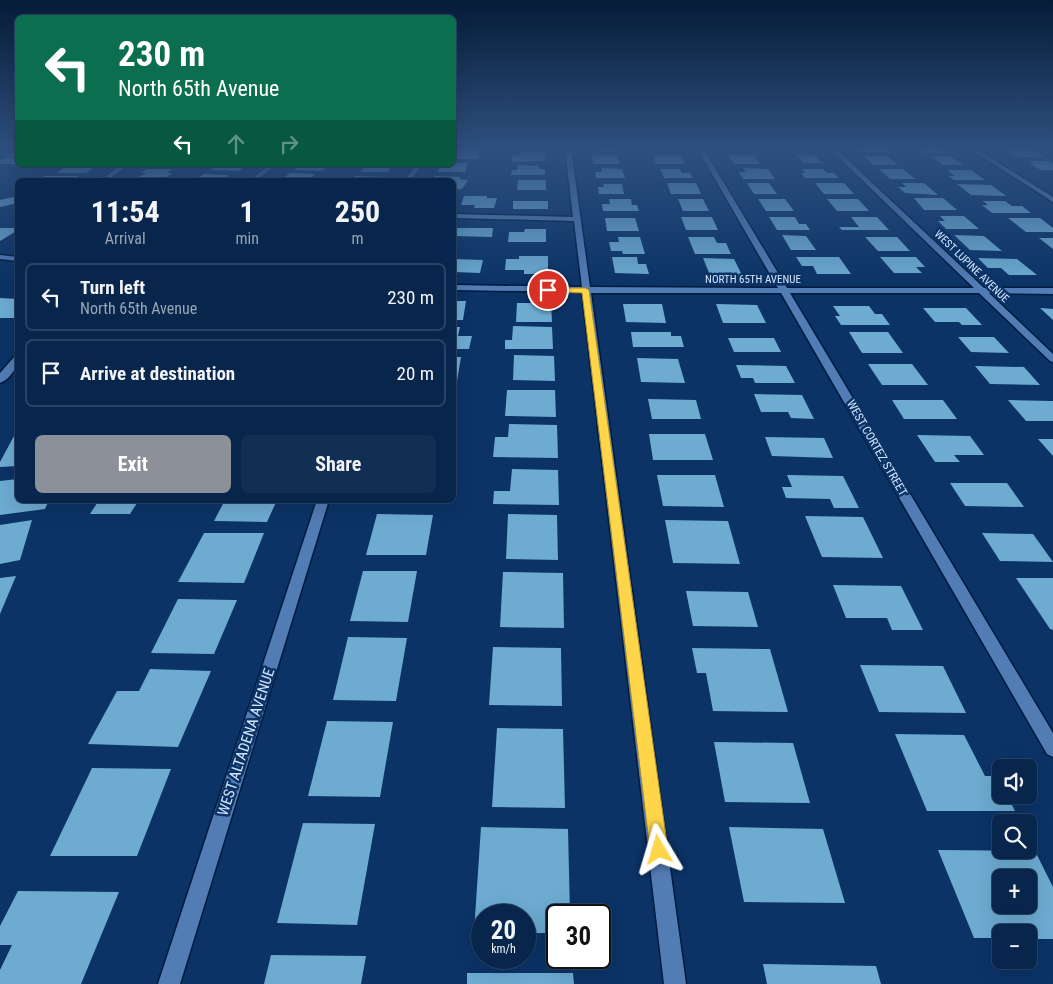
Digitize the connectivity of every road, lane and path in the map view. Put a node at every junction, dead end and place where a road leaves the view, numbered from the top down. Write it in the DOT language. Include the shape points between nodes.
graph roads {
  1 [pos="573,194"];
  2 [pos="727,194"];
  3 [pos="880,194"];
  4 [pos="456,216"];
  5 [pos="576,219"];
  6 [pos="0,257"];
  7 [pos="15,259"];
  8 [pos="456,288"];
  9 [pos="586,290"];
  10 [pos="785,291"];
  11 [pos="981,291"];
  12 [pos="1053,291"];
  13 [pos="1053,359"];
  14 [pos="15,362"];
  15 [pos="0,380"];
  16 [pos="322,503"];
  17 [pos="1053,749"];
  18 [pos="169,984"];
  19 [pos="675,984"];
  1 -- 5 [label="street"];
  2 -- 10 [label="street, WEST CORTEZ STREET"];
  3 -- 11 [label="street, WEST LUPINE AVENUE"];
  4 -- 5 [label="street"];
  5 -- 9 [label="street"];
  6 -- 7 [label="street"];
  8 -- 9 [label="street, NORTH 65TH AVENUE"];
  9 -- 10 [label="street, NORTH 65TH AVENUE"];
  9 -- 19 [label="street"];
  10 -- 11 [label="street, NORTH 65TH AVENUE"];
  10 -- 17 [label="street, WEST CORTEZ STREET"];
  11 -- 12 [label="street, NORTH 65TH AVENUE"];
  11 -- 13 [label="street, WEST LUPINE AVENUE"];
  14 -- 15 [label="street"];
  16 -- 18 [label="street, WEST ALTADENA AVENUE"];
}
